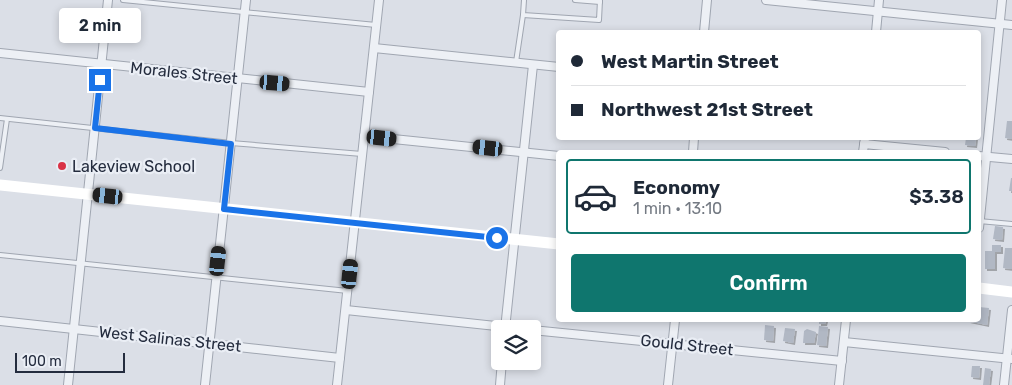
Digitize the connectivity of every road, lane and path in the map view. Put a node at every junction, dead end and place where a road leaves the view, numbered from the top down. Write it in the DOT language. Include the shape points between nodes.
graph roads {
  1 [pos="108,0"];
  2 [pos="123,0"];
  3 [pos="246,0"];
  4 [pos="379,0"];
  5 [pos="524,0"];
  6 [pos="576,0"];
  7 [pos="707,0"];
  8 [pos="766,0"];
  9 [pos="879,0"];
  10 [pos="1002,0"];
  11 [pos="600,1"];
  12 [pos="245,12"];
  13 [pos="878,12"];
  14 [pos="523,15"];
  15 [pos="1000,24"];
  16 [pos="376,25"];
  17 [pos="1012,25"];
  18 [pos="704,30"];
  19 [pos="876,30"];
  20 [pos="374,48"];
  21 [pos="0,53"];
  22 [pos="516,63"];
  23 [pos="101,64"];
  24 [pos="533,65"];
  25 [pos="556,67"];
  26 [pos="237,79"];
  27 [pos="369,92"];
  28 [pos="0,118"];
  29 [pos="7,119"];
  30 [pos="95,128"];
  31 [pos="364,136"];
  32 [pos="231,144"];
  33 [pos="864,145"];
  34 [pos="921,150"];
  35 [pos="524,152"];
  36 [pos="362,154"];
  37 [pos="556,156"];
  38 [pos="982,156"];
  39 [pos="1012,159"];
  40 [pos="0,164"];
  41 [pos="0,168"];
  42 [pos="981,178"];
  43 [pos="0,185"];
  44 [pos="88,194"];
  45 [pos="224,209"];
  46 [pos="355,223"];
  47 [pos="981,223"];
  48 [pos="1012,224"];
  49 [pos="515,239"];
  50 [pos="556,244"];
  51 [pos="0,255"];
  52 [pos="81,264"];
  53 [pos="216,278"];
  54 [pos="981,288"];
  55 [pos="348,291"];
  56 [pos="1012,292"];
  57 [pos="346,310"];
  58 [pos="1012,310"];
  59 [pos="507,320"];
  60 [pos="0,321"];
  61 [pos="675,322"];
  62 [pos="846,322"];
  63 [pos="491,326"];
  64 [pos="74,329"];
  65 [pos="541,331"];
  66 [pos="844,342"];
  67 [pos="209,344"];
  68 [pos="673,344"];
  69 [pos="340,358"];
  70 [pos="1010,359"];
  71 [pos="842,361"];
  72 [pos="501,370"];
  73 [pos="68,385"];
  74 [pos="205,385"];
  75 [pos="337,385"];
  76 [pos="500,385"];
  77 [pos="668,385"];
  78 [pos="839,385"];
  79 [pos="1004,385"];
  1 -- 23 [label="street"];
  2 -- 12 [label="lane"];
  3 -- 12 [label="street"];
  4 -- 16 [label="street"];
  5 -- 14 [label="lane"];
  6 -- 11 [label="lane"];
  7 -- 18 [label="street"];
  8 -- 13 [label="street"];
  9 -- 13 [label="street"];
  10 -- 15 [label="street"];
  11 -- 14 [label="lane" via="599,20"];
  12 -- 16 [label="lane"];
  12 -- 26 [label="street"];
  13 -- 15 [label="street"];
  13 -- 19 [label="street"];
  14 -- 22 [label="lane"];
  15 -- 17 [label="street"];
  15 -- 38 [label="street"];
  16 -- 20 [label="street"];
  20 -- 22 [label="street"];
  20 -- 27 [label="street"];
  21 -- 23 [label="street, Morales Street"];
  22 -- 24 [label="street"];
  23 -- 26 [label="street, Morales Street"];
  23 -- 30 [label="street"];
  24 -- 25 [label="street"];
  24 -- 35 [label="street"];
  26 -- 27 [label="street, Morales Street"];
  26 -- 32 [label="street"];
  27 -- 31 [label="street"];
  28 -- 29 [label="lane"];
  29 -- 30 [label="lane"];
  29 -- 40 [label="lane"];
  30 -- 32 [label="lane"];
  30 -- 44 [label="street"];
  31 -- 35 [label="street"];
  31 -- 36 [label="street"];
  32 -- 36 [label="lane"];
  32 -- 45 [label="street"];
  33 -- 34 [label="street"];
  35 -- 37 [label="street"];
  35 -- 49 [label="street"];
  36 -- 46 [label="street"];
  38 -- 39 [label="street"];
  38 -- 42 [label="street"];
  40 -- 41 [label="lane"];
  43 -- 44 [label="main road"];
  44 -- 45 [label="main road"];
  44 -- 52 [label="street"];
  45 -- 46 [label="main road"];
  45 -- 53 [label="street"];
  46 -- 49 [label="main road"];
  46 -- 55 [label="street"];
  47 -- 48 [label="lane"];
  49 -- 50 [label="main road"];
  49 -- 59 [label="street"];
  51 -- 52 [label="lane"];
  52 -- 53 [label="lane"];
  52 -- 64 [label="street"];
  53 -- 55 [label="lane"];
  53 -- 67 [label="street"];
  54 -- 56 [label="main road"];
  55 -- 57 [label="street"];
  57 -- 63 [label="street"];
  57 -- 69 [label="street"];
  58 -- 70 [label="street"];
  60 -- 64 [label="street, West Salinas Street"];
  61 -- 68 [label="street"];
  62 -- 66 [label="street"];
  64 -- 67 [label="street, West Salinas Street"];
  64 -- 73 [label="street"];
  65 -- 68 [label="street, Gould Street"];
  66 -- 70 [label="street"];
  66 -- 71 [label="street"];
  67 -- 69 [label="street, West Salinas Street"];
  67 -- 74 [label="street"];
  68 -- 71 [label="street, Gould Street"];
  68 -- 77 [label="street"];
  69 -- 75 [label="street"];
  70 -- 79 [label="street"];
  71 -- 78 [label="street"];
  72 -- 76 [label="street"];
}
